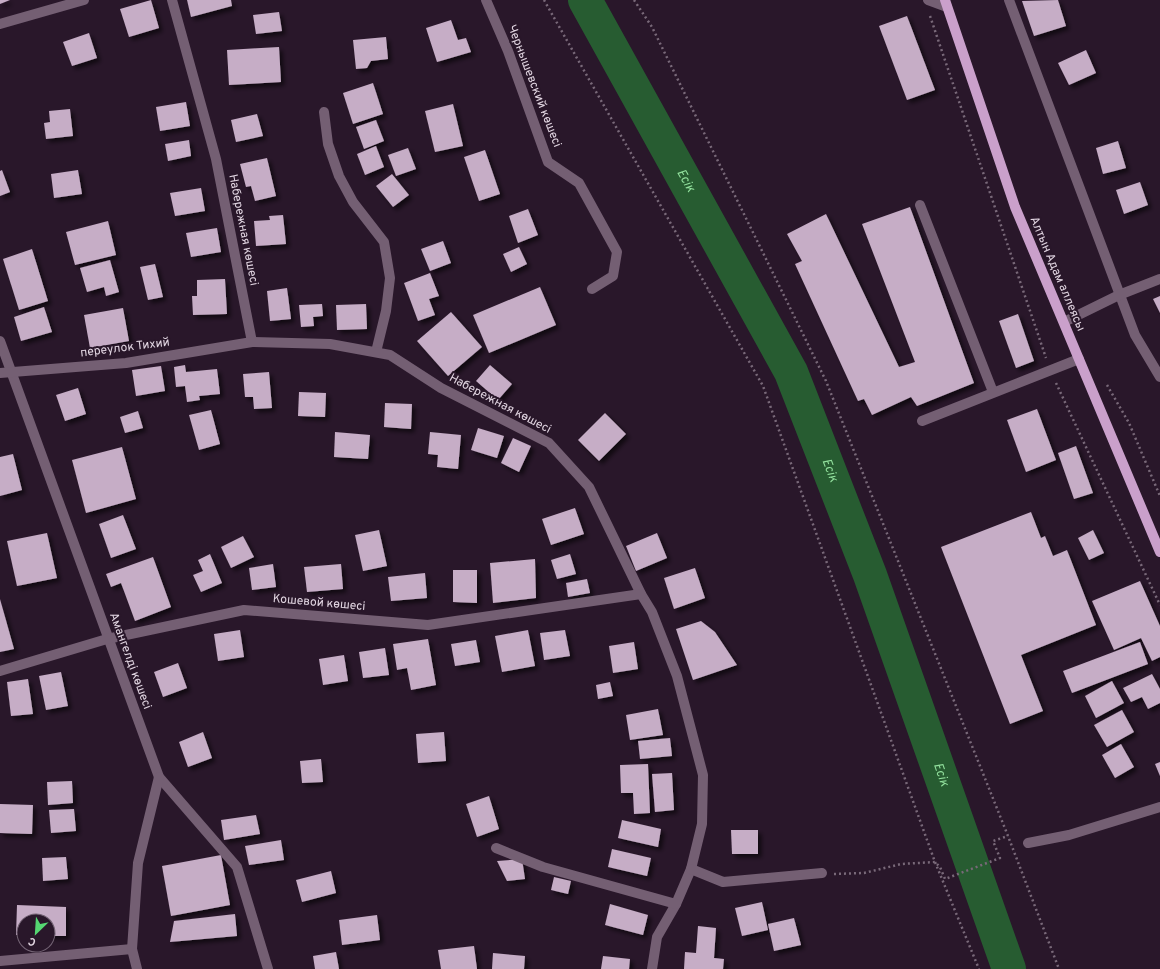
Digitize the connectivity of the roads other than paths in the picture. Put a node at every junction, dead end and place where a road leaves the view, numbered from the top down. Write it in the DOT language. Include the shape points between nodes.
graph roads {
  1 [pos="84,0"];
  2 [pos="172,0"];
  3 [pos="486,0"];
  4 [pos="928,0"];
  5 [pos="1009,0"];
  6 [pos="946,4"];
  7 [pos="0,24"];
  8 [pos="324,112"];
  9 [pos="920,205"];
  10 [pos="1160,279"];
  11 [pos="592,289"];
  12 [pos="1119,295"];
  13 [pos="1064,322"];
  14 [pos="0,341"];
  15 [pos="252,342"];
  16 [pos="376,352"];
  17 [pos="1079,358"];
  18 [pos="12,372"];
  19 [pos="0,373"];
  20 [pos="1160,377"];
  21 [pos="993,392"];
  22 [pos="922,421"];
  23 [pos="1160,552"];
  24 [pos="641,594"];
  25 [pos="107,639"];
  26 [pos="0,671"];
  27 [pos="159,777"];
  28 [pos="1160,808"];
  29 [pos="1028,843"];
  30 [pos="496,848"];
  31 [pos="691,869"];
  32 [pos="822,873"];
  33 [pos="676,904"];
  34 [pos="132,949"];
  35 [pos="0,961"];
  36 [pos="137,969"];
  37 [pos="268,969"];
  38 [pos="652,969"];
  1 -- 7 [label="street"];
  2 -- 15 [label="street, Набережная көшесі" via="216,159"];
  3 -- 11 [label="street, Чернышевский көшесі" via="508,51 548,162 579,183 617,252 613,276"];
  4 -- 6 [label="street"];
  5 -- 12 [label="street"];
  6 -- 13 [label="main road, Алтын Адам аллеясы" via="1015,207"];
  8 -- 16 [label="street" via="328,144 339,176 353,202 384,242 390,278 386,311"];
  9 -- 21 [label="street"];
  10 -- 12 [label="street"];
  12 -- 13 [label="street"];
  12 -- 20 [label="street" via="1135,335"];
  13 -- 17 [label="main road, Алтын Адам аллеясы"];
  14 -- 18 [label="street, Амангелді көшесі"];
  15 -- 16 [label="street, Набережная көшесі" via="330,344"];
  15 -- 18 [label="street, переулок Тихий" via="126,363"];
  16 -- 24 [label="street, Набережная көшесі" via="390,355 441,388 548,443 589,487"];
  17 -- 21 [label="street"];
  17 -- 23 [label="main road, Алтын Адам аллеясы"];
  18 -- 19 [label="street, переулок Тихий"];
  18 -- 25 [label="street, Амангелді көшесі"];
  21 -- 22 [label="street"];
  24 -- 25 [label="street, Кошевой көшесі" via="428,625 244,610"];
  24 -- 31 [label="street, Набережная көшесі" via="652,612 677,676 703,775 702,824"];
  25 -- 26 [label="street, Кошевой көшесі"];
  25 -- 27 [label="street, Амангелді көшесі"];
  27 -- 34 [label="street" via="138,863"];
  27 -- 37 [label="street, Амангелді көшесі" via="237,866"];
  28 -- 29 [label="street"];
  30 -- 33 [label="street" via="543,867"];
  31 -- 32 [label="street" via="723,882"];
  31 -- 33 [label="street, Набережная көшесі"];
  33 -- 38 [label="street, Набережная көшесі" via="657,937"];
  34 -- 35 [label="street"];
  34 -- 36 [label="street"];
}
